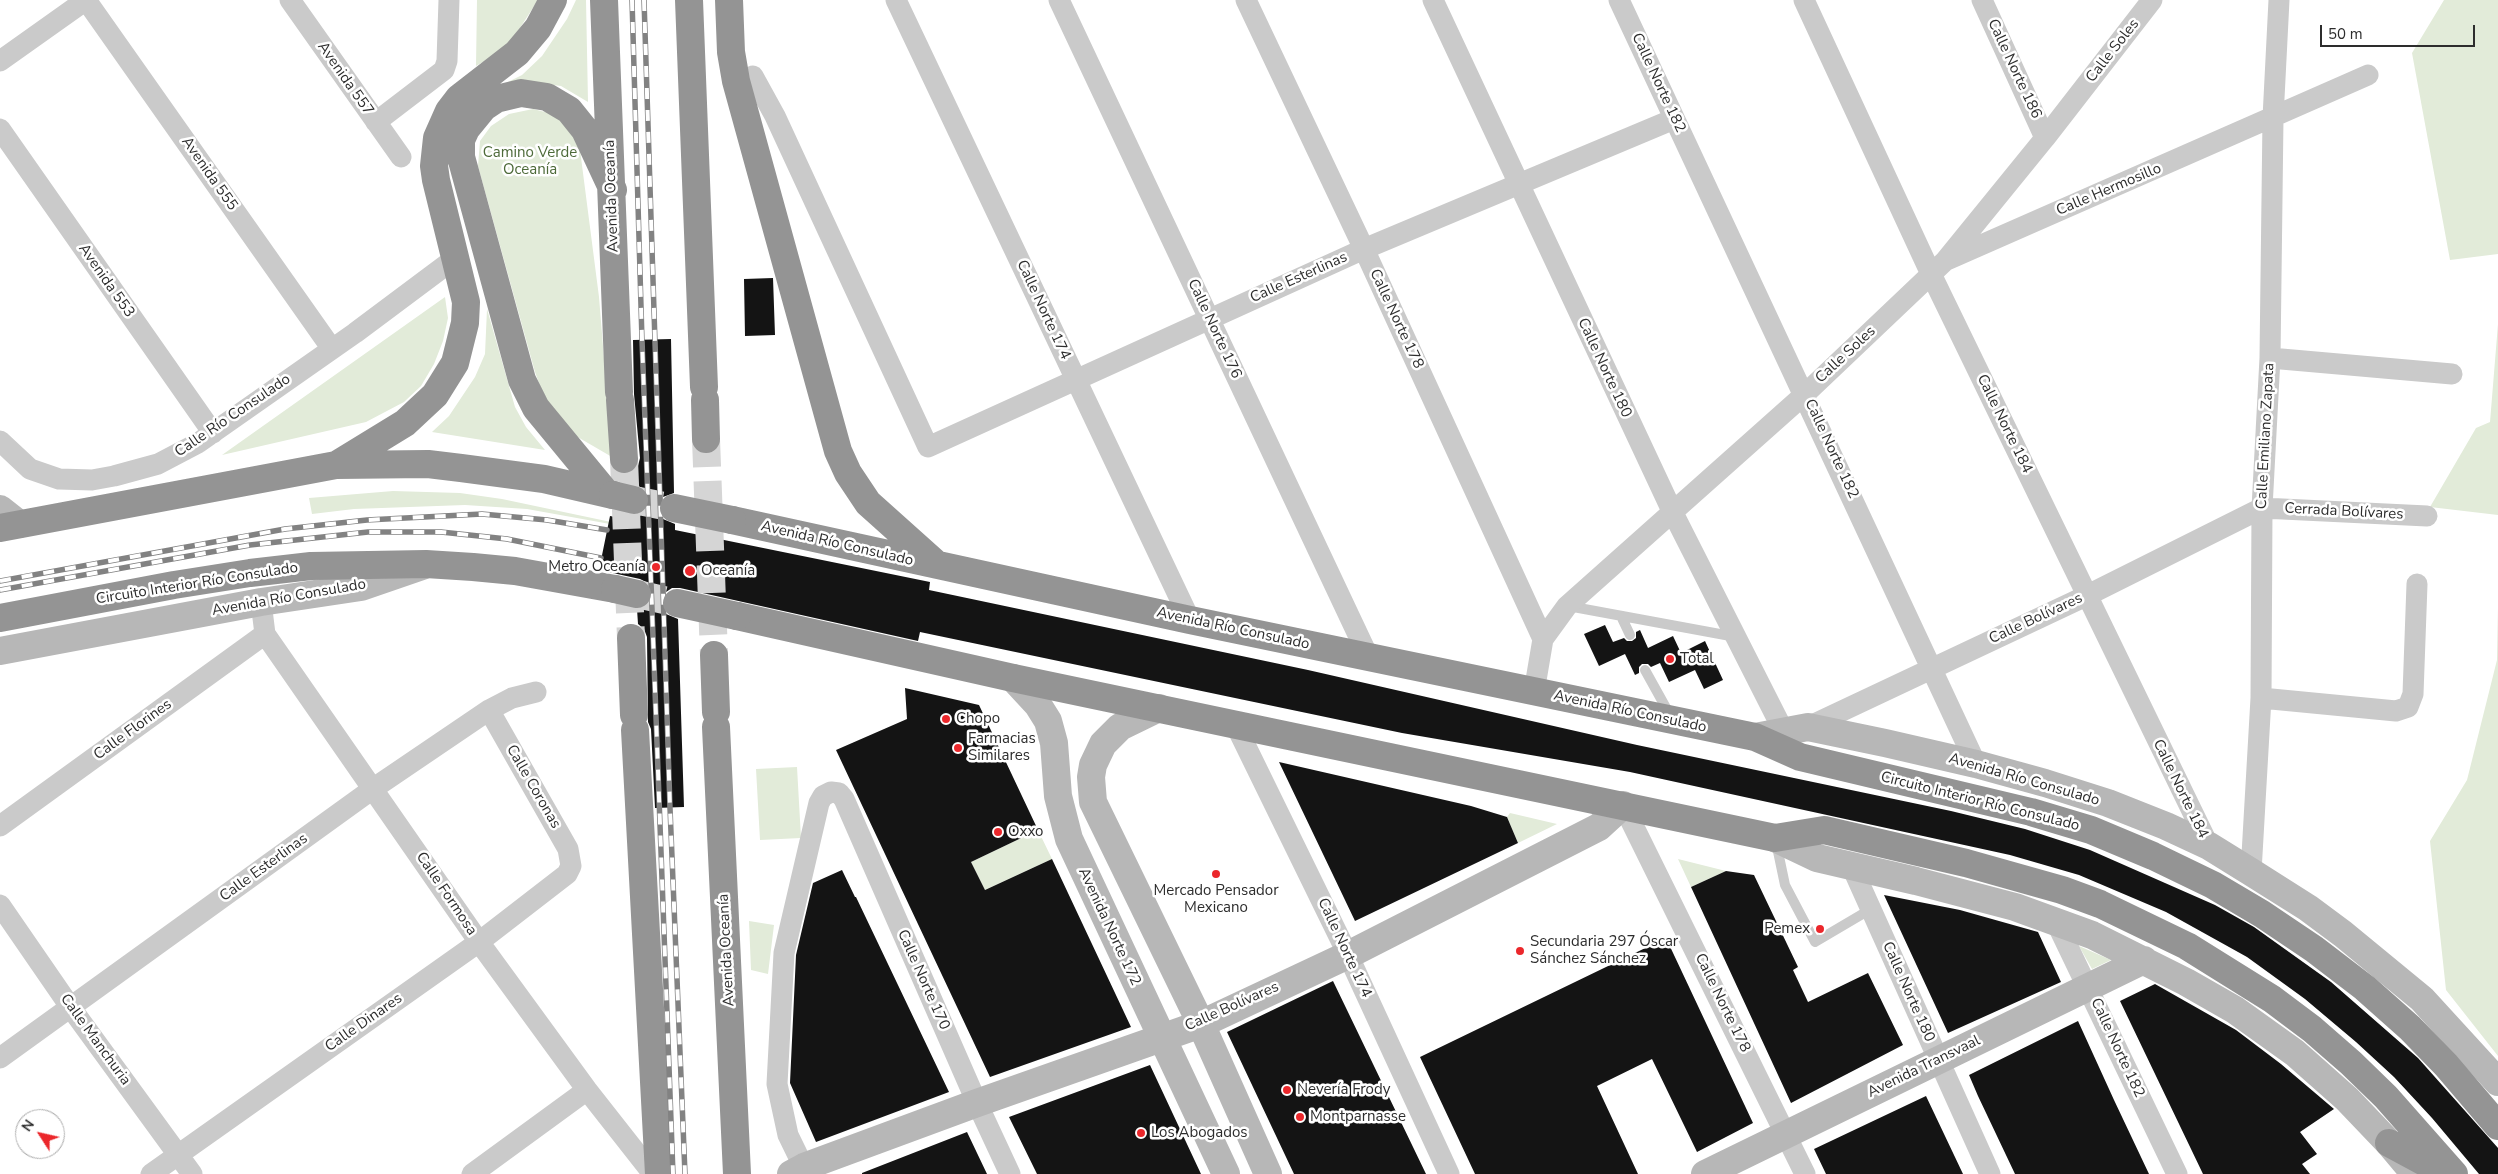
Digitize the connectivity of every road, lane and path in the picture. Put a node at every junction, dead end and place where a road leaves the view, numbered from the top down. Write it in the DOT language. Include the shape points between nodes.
graph roads {
  1 [pos="86,0"];
  2 [pos="290,0"];
  3 [pos="449,0"];
  4 [pos="553,0"];
  5 [pos="604,0"];
  6 [pos="689,0"];
  7 [pos="729,0"];
  8 [pos="896,0"];
  9 [pos="1059,0"];
  10 [pos="1246,0"];
  11 [pos="1433,0"];
  12 [pos="1619,0"];
  13 [pos="1804,0"];
  14 [pos="1982,0"];
  15 [pos="2152,0"];
  16 [pos="2279,0"];
  17 [pos="0,61"];
  18 [pos="2368,75"];
  19 [pos="753,76"];
  20 [pos="2273,118"];
  21 [pos="1674,119"];
  22 [pos="376,122"];
  23 [pos="0,129"];
  24 [pos="2045,138"];
  25 [pos="401,157"];
  26 [pos="1519,185"];
  27 [pos="613,190"];
  28 [pos="1364,249"];
  29 [pos="446,265"];
  30 [pos="1938,268"];
  31 [pos="1209,319"];
  32 [pos="332,349"];
  33 [pos="2270,358"];
  34 [pos="2452,374"];
  35 [pos="1076,381"];
  36 [pos="1805,394"];
  37 [pos="213,433"];
  38 [pos="706,439"];
  39 [pos="0,441"];
  40 [pos="624,459"];
  41 [pos="336,465"];
  42 [pos="674,508"];
  43 [pos="2262,508"];
  44 [pos="1673,513"];
  45 [pos="2427,516"];
  46 [pos="6,521"];
  47 [pos="426,564"];
  48 [pos="938,566"];
  49 [pos="2417,584"];
  50 [pos="626,592"];
  51 [pos="2086,596"];
  52 [pos="261,602"];
  53 [pos="677,603"];
  54 [pos="1567,606"];
  55 [pos="1621,616"];
  56 [pos="0,618"];
  57 [pos="1190,620"];
  58 [pos="265,634"];
  59 [pos="1630,635"];
  60 [pos="1737,637"];
  61 [pos="631,638"];
  62 [pos="1543,639"];
  63 [pos="0,651"];
  64 [pos="714,655"];
  65 [pos="1370,658"];
  66 [pos="1932,668"];
  67 [pos="1645,670"];
  68 [pos="1013,678"];
  69 [pos="536,692"];
  70 [pos="1534,692"];
  71 [pos="2261,698"];
  72 [pos="1159,708"];
  73 [pos="489,710"];
  74 [pos="1673,721"];
  75 [pos="1235,724"];
  76 [pos="1796,729"];
  77 [pos="1754,737"];
  78 [pos="1976,764"];
  79 [pos="374,788"];
  80 [pos="1623,805"];
  81 [pos="0,826"];
  82 [pos="1775,838"];
  83 [pos="2208,846"];
  84 [pos="1851,865"];
  85 [pos="571,866"];
  86 [pos="2251,872"];
  87 [pos="0,905"];
  88 [pos="1871,909"];
  89 [pos="2056,922"];
  90 [pos="479,942"];
  91 [pos="1348,955"];
  92 [pos="2144,960"];
  93 [pos="2089,987"];
  94 [pos="71,1008"];
  95 [pos="1201,1024"];
  96 [pos="1161,1036"];
  97 [pos="0,1058"];
  98 [pos="1938,1060"];
  99 [pos="2498,1082"];
  100 [pos="587,1090"];
  101 [pos="977,1103"];
  102 [pos="2498,1126"];
  103 [pos="1786,1133"];
  104 [pos="2389,1143"];
  105 [pos="178,1154"];
  106 [pos="800,1172"];
  107 [pos="151,1174"];
  108 [pos="192,1174"];
  109 [pos="472,1174"];
  110 [pos="653,1174"];
  111 [pos="659,1174"];
  112 [pos="737,1174"];
  113 [pos="1010,1174"];
  114 [pos="1226,1174"];
  115 [pos="1268,1174"];
  116 [pos="1449,1174"];
  117 [pos="1705,1174"];
  118 [pos="1805,1174"];
  119 [pos="1990,1174"];
  120 [pos="2177,1174"];
  121 [pos="2415,1174"];
  122 [pos="2448,1174"];
  123 [pos="2454,1174"];
  1 -- 17 [label="street"];
  1 -- 32 [label="street, Avenida 555"];
  2 -- 22 [label="street, Avenida 557"];
  3 -- 22 [label="street" via="444,70"];
  4 -- 41 [label="highway" via="538,28 517,53 459,98 437,138 436,180 466,302 466,323 455,363 435,395 412,417"];
  5 -- 27 [label="highway, Avenida Oceanía"];
  6 -- 38 [label="highway"];
  7 -- 48 [label="highway" via="736,81 838,451 868,503"];
  8 -- 35 [label="street, Calle Norte 174"];
  9 -- 31 [label="street, Calle Norte 176"];
  10 -- 28 [label="street, Calle Norte 178"];
  11 -- 26 [label="street, Calle Norte 180"];
  12 -- 21 [label="street, Calle Norte 182"];
  13 -- 30 [label="street, Calle Norte 184"];
  14 -- 24 [label="street, Calle Norte 186"];
  15 -- 24 [label="street, Calle Soles"];
  16 -- 20 [label="street, Calle Emiliano Zapata"];
  18 -- 20 [label="street, Calle Hermosillo"];
  19 -- 35 [label="street, Calle Esterlinas" via="775,116 928,446"];
  20 -- 30 [label="street, Calle Hermosillo"];
  20 -- 33 [label="street, Calle Emiliano Zapata"];
  21 -- 26 [label="street, Calle Esterlinas"];
  21 -- 36 [label="street, Calle Norte 182"];
  22 -- 25 [label="street, Avenida 557"];
  23 -- 37 [label="street, Avenida 553"];
  24 -- 30 [label="street, Calle Soles"];
  26 -- 28 [label="street, Calle Esterlinas"];
  26 -- 44 [label="street, Calle Norte 180"];
  27 -- 40 [label="highway, Avenida Oceanía"];
  27 -- 41 [label="highway" via="592,142 577,119 569,110 547,97 521,93 496,99 484,107 466,129 461,157 522,380 536,408 618,496 544,479 428,464"];
  28 -- 31 [label="street, Calle Esterlinas"];
  28 -- 62 [label="street, Calle Norte 178"];
  29 -- 32 [label="street, Calle Río Consulado"];
  30 -- 36 [label="street, Calle Soles"];
  30 -- 51 [label="street, Calle Norte 184"];
  31 -- 35 [label="street, Calle Esterlinas"];
  31 -- 65 [label="street, Calle Norte 176"];
  32 -- 37 [label="street, Calle Río Consulado"];
  33 -- 34 [label="street"];
  33 -- 43 [label="street, Calle Emiliano Zapata"];
  35 -- 57 [label="street, Calle Norte 174"];
  36 -- 44 [label="street, Calle Soles"];
  36 -- 66 [label="street, Calle Norte 182"];
  37 -- 39 [label="street, Calle Río Consulado" via="158,464 114,476 75,481 30,469"];
  41 -- 46 [label="highway"];
  42 -- 48 [label="highway, Avenida Río Consulado, bridge"];
  43 -- 45 [label="street, Cerrada Bolívares"];
  43 -- 51 [label="street, Calle Bolívares"];
  43 -- 71 [label="street, Calle Emiliano Zapata"];
  44 -- 54 [label="street, Calle Soles"];
  44 -- 60 [label="street, Calle Norte 180"];
  47 -- 50 [label="highway, Avenida Río Consulado" via="515,571"];
  47 -- 52 [label="street, Avenida Río Consulado" via="361,587"];
  47 -- 56 [label="highway, Circuito Interior Río Consulado" via="311,566 250,573"];
  48 -- 57 [label="highway, Avenida Río Consulado"];
  49 -- 71 [label="street" via="2413,694 2408,707 2396,711"];
  51 -- 66 [label="street, Calle Bolívares"];
  51 -- 83 [label="street, Calle Norte 184"];
  52 -- 58 [label="street, Calle Formosa"];
  52 -- 63 [label="street, Avenida Río Consulado"];
  53 -- 68 [label="highway, bridge"];
  54 -- 55 [label="lane"];
  54 -- 62 [label="street, Calle Soles"];
  55 -- 59 [label="lane"];
  55 -- 60 [label="lane"];
  57 -- 65 [label="highway, Avenida Río Consulado"];
  58 -- 79 [label="street, Calle Formosa"];
  58 -- 81 [label="street, Calle Florines"];
  60 -- 76 [label="street, Calle Norte 180"];
  61 -- 111 [label="highway"];
  62 -- 70 [label="street, Calle Soles"];
  64 -- 112 [label="highway, Avenida Oceanía"];
  65 -- 70 [label="highway, Avenida Río Consulado"];
  66 -- 76 [label="street, Calle Bolívares"];
  66 -- 78 [label="street, Calle Norte 182"];
  67 -- 74 [label="lane"];
  68 -- 72 [label="highway"];
  68 -- 96 [label="street, Avenida Norte 172" via="1026,690 1048,721 1054,743 1058,796 1069,838"];
  69 -- 73 [label="street, Calle Esterlinas" via="512,698"];
  70 -- 74 [label="highway, Avenida Río Consulado"];
  71 -- 86 [label="street, Calle Emiliano Zapata"];
  72 -- 75 [label="highway"];
  72 -- 95 [label="street" via="1120,727 1103,744 1093,765 1091,790 1098,813"];
  73 -- 79 [label="street, Calle Esterlinas"];
  73 -- 85 [label="street, Calle Coronas" via="568,849"];
  74 -- 77 [label="highway, Avenida Río Consulado"];
  75 -- 80 [label="highway"];
  75 -- 91 [label="street, Calle Norte 174"];
  76 -- 77 [label="street, Avenida Río Consulado"];
  76 -- 78 [label="street, Avenida Río Consulado"];
  77 -- 102 [label="highway, Circuito Interior Río Consulado" via="1800,757 2031,812 2091,830 2213,885 2314,949 2365,988 2410,1028"];
  78 -- 83 [label="street, Avenida Río Consulado" via="2108,803"];
  79 -- 90 [label="street, Calle Formosa"];
  79 -- 94 [label="street, Calle Esterlinas"];
  80 -- 82 [label="highway"];
  80 -- 91 [label="street, Calle Bolívares" via="1598,827"];
  80 -- 103 [label="street, Calle Norte 178"];
  82 -- 84 [label="street" via="1817,858"];
  82 -- 88 [label="lane" via="1785,885 1815,942"];
  82 -- 123 [label="highway" via="1824,830 2062,890 2147,925 2236,975 2312,1029 2386,1097"];
  83 -- 86 [label="street, Avenida Río Consulado"];
  84 -- 88 [label="street, Calle Norte 180"];
  84 -- 89 [label="street" via="1982,897"];
  85 -- 90 [label="street, Calle Dinares" via="561,881"];
  86 -- 99 [label="street, Avenida Río Consulado" via="2308,908 2386,968 2450,1027"];
  87 -- 94 [label="street, Calle Manchuria"];
  88 -- 98 [label="street, Calle Norte 180"];
  89 -- 92 [label="street"];
  89 -- 93 [label="street, Calle Norte 182"];
  90 -- 100 [label="street, Calle Formosa"];
  90 -- 105 [label="street, Calle Dinares"];
  91 -- 95 [label="street, Calle Bolívares"];
  91 -- 116 [label="street, Calle Norte 174"];
  92 -- 93 [label="street, Avenida Transvaal"];
  92 -- 104 [label="street" via="2235,1010 2294,1053 2347,1099"];
  93 -- 98 [label="street, Avenida Transvaal"];
  93 -- 120 [label="street, Calle Norte 182"];
  94 -- 97 [label="street, Calle Esterlinas"];
  94 -- 105 [label="street, Calle Manchuria"];
  95 -- 96 [label="street, Calle Bolívares"];
  95 -- 115 [label="street"];
  96 -- 101 [label="street, Calle Bolívares"];
  96 -- 114 [label="street, Avenida Norte 172"];
  98 -- 103 [label="street, Avenida Transvaal"];
  98 -- 119 [label="street, Calle Norte 180"];
  100 -- 109 [label="street"];
  100 -- 110 [label="street, Calle Formosa"];
  101 -- 106 [label="street, Calle Bolívares"];
  101 -- 106 [label="street, Calle Norte 170" via="844,799 831,792 819,803 784,953 777,1084"];
  101 -- 113 [label="street, Calle Norte 170"];
  103 -- 117 [label="street, Avenida Transvaal"];
  103 -- 118 [label="street, Calle Norte 178"];
  104 -- 121 [label="street"];
  104 -- 122 [label="highway"];
  105 -- 107 [label="street, Calle Dinares"];
  105 -- 108 [label="street, Calle Manchuria"];
}
